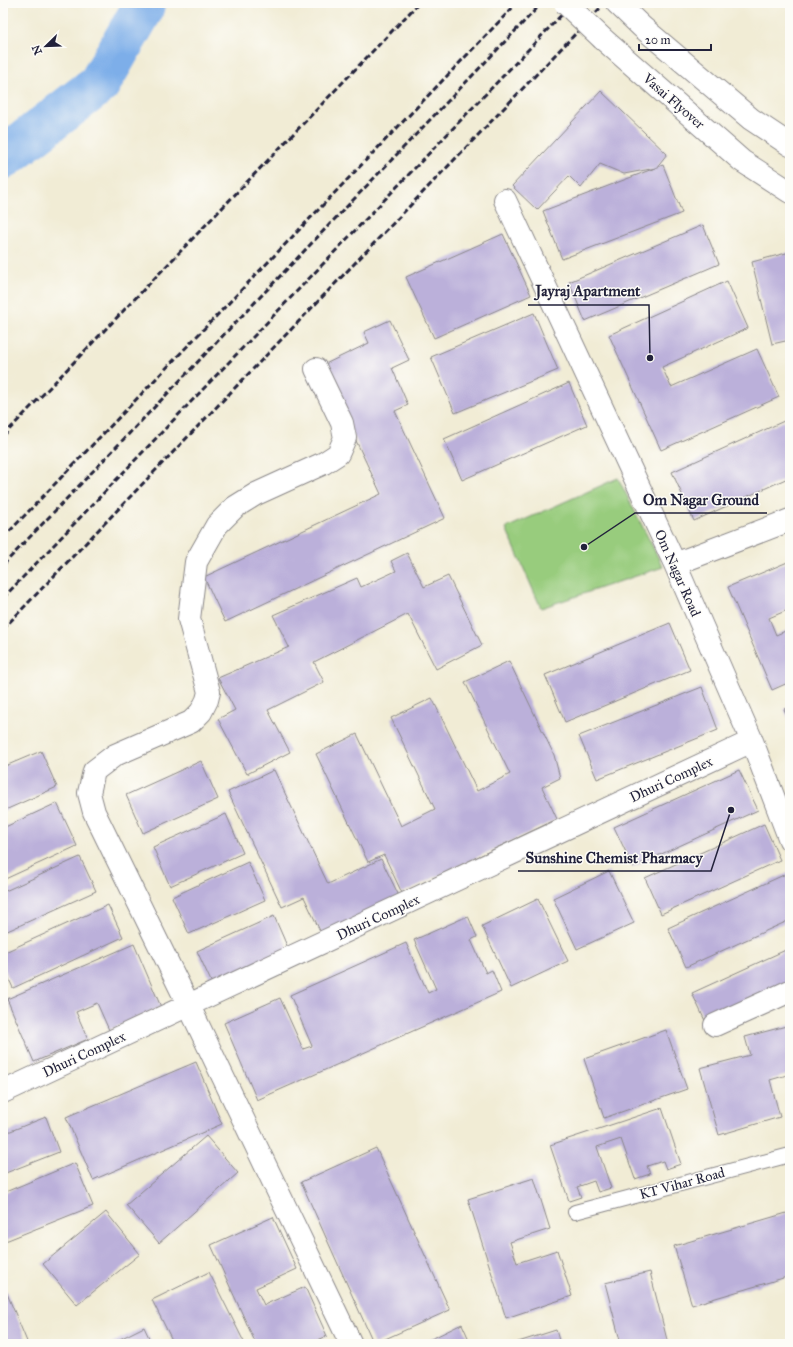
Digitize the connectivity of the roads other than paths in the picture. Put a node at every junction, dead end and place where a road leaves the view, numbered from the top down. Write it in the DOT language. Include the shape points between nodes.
graph roads {
  1 [pos="565,3"];
  2 [pos="617,3"];
  3 [pos="790,144"];
  4 [pos="790,192"];
  5 [pos="505,200"];
  6 [pos="316,369"];
  7 [pos="790,520"];
  8 [pos="675,564"];
  9 [pos="752,741"];
  10 [pos="790,840"];
  11 [pos="790,991"];
  12 [pos="189,1006"];
  13 [pos="715,1025"];
  14 [pos="3,1092"];
  15 [pos="790,1155"];
  16 [pos="575,1212"];
  17 [pos="351,1344"];
  1 -- 4 [label="street, Vasai Flyover, bridge" via="742,161"];
  2 -- 3 [label="street" via="642,28 750,119"];
  5 -- 8 [label="street, Om Nagar Road"];
  6 -- 12 [label="street" via="342,423 345,438 338,454 256,494 236,507 217,525 196,562 189,619 209,692 201,712 191,722 115,755 94,771 89,793 94,812"];
  7 -- 8 [label="street"];
  8 -- 9 [label="street, Om Nagar Road"];
  9 -- 10 [label="street, Om Nagar Road"];
  9 -- 12 [label="street, Dhuri Complex"];
  11 -- 13 [label="street"];
  12 -- 14 [label="street, Dhuri Complex"];
  12 -- 17 [label="street"];
  15 -- 16 [label="lane, KT Vihar Road"];
}
